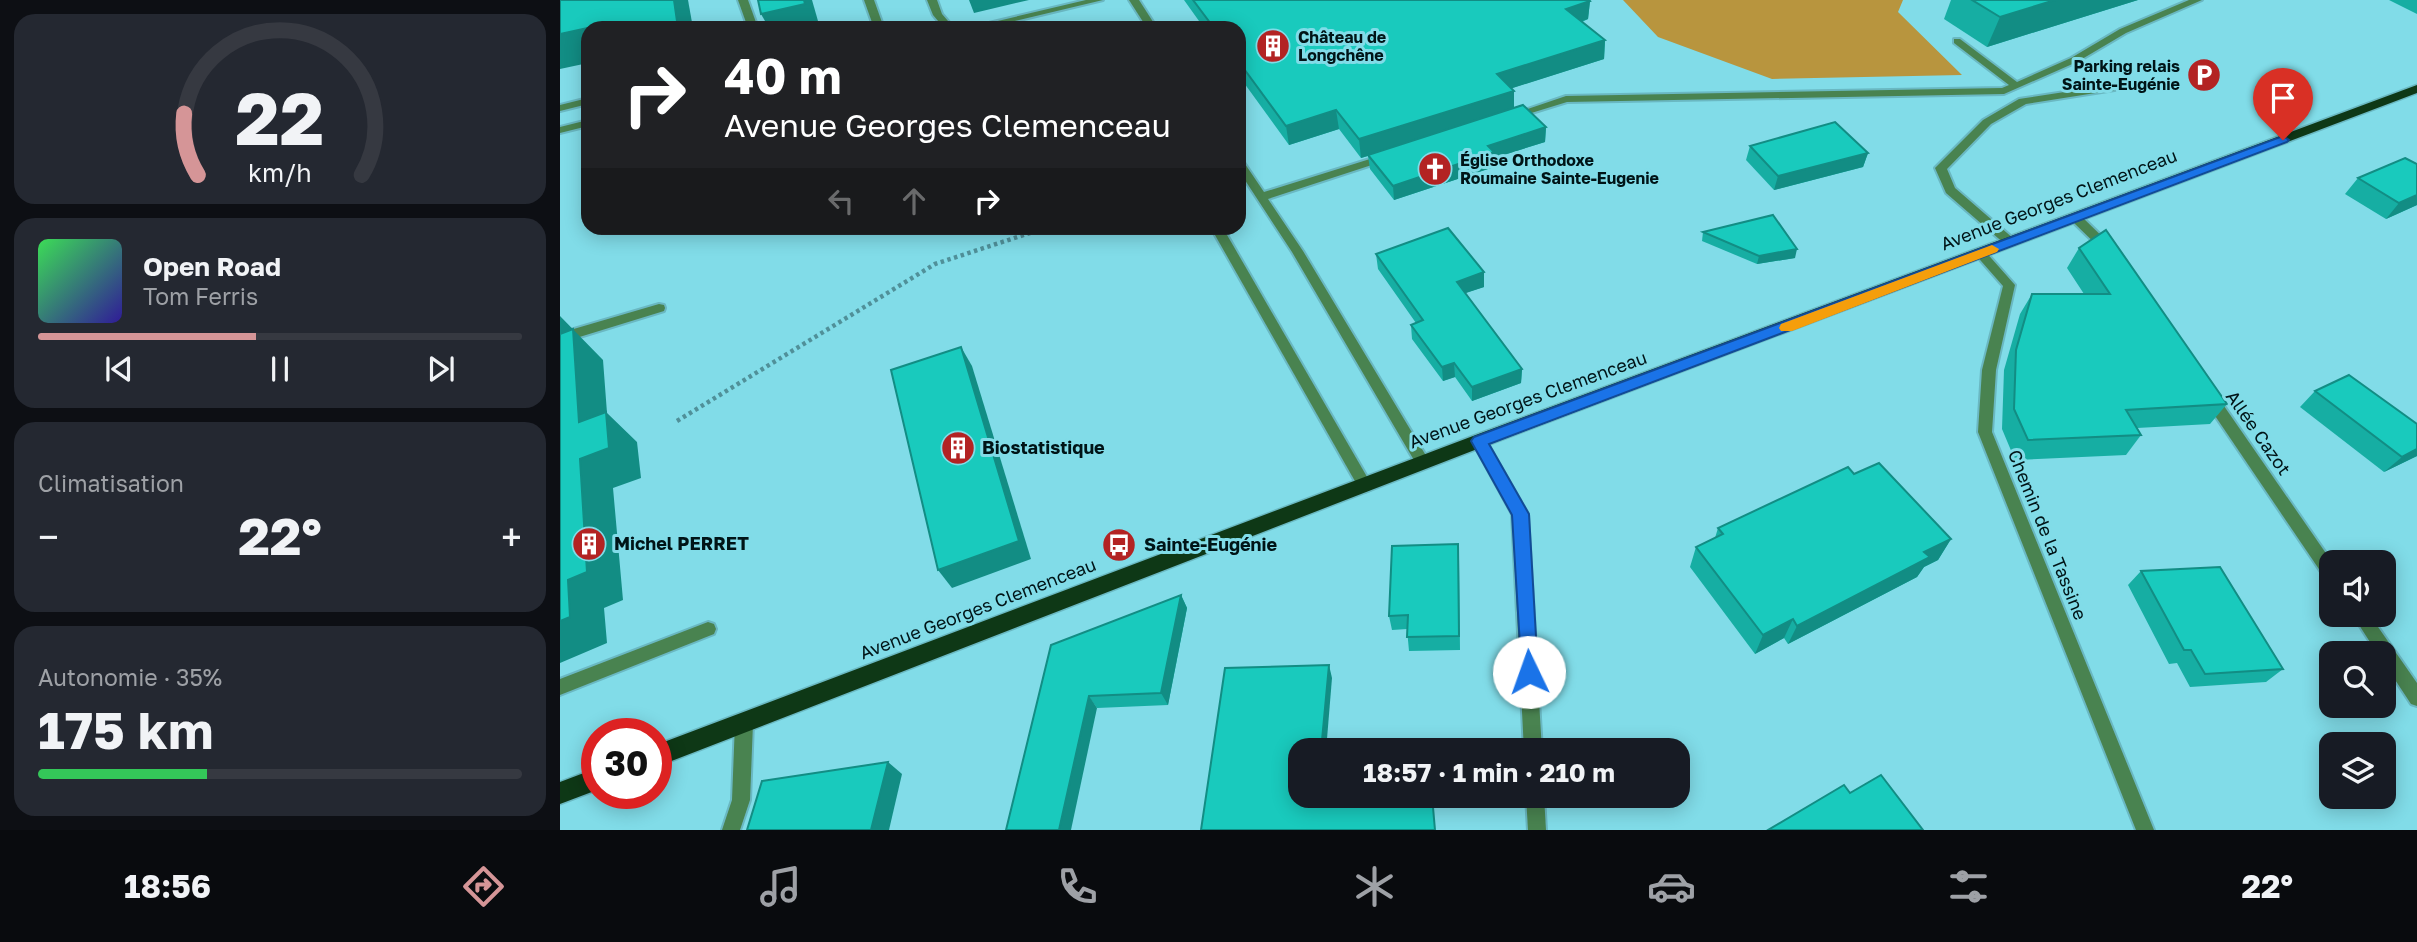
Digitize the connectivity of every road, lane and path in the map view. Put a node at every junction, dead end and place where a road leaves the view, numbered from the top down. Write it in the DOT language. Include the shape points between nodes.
graph roads {
  1 [pos="743,0"];
  2 [pos="869,0"];
  3 [pos="932,0"];
  4 [pos="1098,0"];
  5 [pos="1134,0"];
  6 [pos="2197,0"];
  7 [pos="750,21"];
  8 [pos="876,21"];
  9 [pos="944,21"];
  10 [pos="1004,21"];
  11 [pos="1148,21"];
  12 [pos="1957,41"];
  13 [pos="2016,86"];
  14 [pos="2123,86"];
  15 [pos="2417,89"];
  16 [pos="581,103"];
  17 [pos="560,108"];
  18 [pos="1500,120"];
  19 [pos="581,125"];
  20 [pos="560,130"];
  21 [pos="1394,154"];
  22 [pos="1246,173"];
  23 [pos="1262,197"];
  24 [pos="2076,218"];
  25 [pos="1023,235"];
  26 [pos="1221,235"];
  27 [pos="2010,242"];
  28 [pos="1980,254"];
  29 [pos="2118,263"];
  30 [pos="659,308"];
  31 [pos="560,338"];
  32 [pos="2205,389"];
  33 [pos="677,421"];
  34 [pos="1479,441"];
  35 [pos="1423,463"];
  36 [pos="1365,486"];
  37 [pos="2319,555"];
  38 [pos="2369,627"];
  39 [pos="708,629"];
  40 [pos="560,687"];
  41 [pos="2417,698"];
  42 [pos="744,723"];
  43 [pos="1532,738"];
  44 [pos="672,750"];
  45 [pos="581,785"];
  46 [pos="560,793"];
  47 [pos="1536,808"];
  48 [pos="731,830"];
  49 [pos="1537,830"];
  50 [pos="2145,830"];
  1 -- 7 [label="street"];
  2 -- 8 [label="street"];
  3 -- 9 [label="street"];
  4 -- 10 [label="street"];
  5 -- 11 [label="street"];
  6 -- 13 [label="street" via="2123,31"];
  12 -- 13 [label="street"];
  13 -- 18 [label="street" via="2004,91 1566,99"];
  14 -- 27 [label="street" via="2023,101 1987,122 1941,168 1950,190"];
  15 -- 24 [label="main road, Avenue Georges Clemenceau"];
  16 -- 17 [label="street"];
  19 -- 20 [label="street"];
  21 -- 23 [label="street"];
  22 -- 23 [label="street"];
  23 -- 35 [label="street"];
  24 -- 27 [label="main road, Avenue Georges Clemenceau"];
  24 -- 29 [label="street"];
  25 -- 33 [label="path" via="934,264"];
  26 -- 36 [label="street"];
  27 -- 28 [label="main road, Avenue Georges Clemenceau"];
  28 -- 34 [label="main road, Avenue Georges Clemenceau"];
  28 -- 50 [label="street, Chemin de la Tassine" via="2009,285 1989,370 1985,432"];
  30 -- 31 [label="street"];
  32 -- 37 [label="street, Allée Cazot"];
  34 -- 35 [label="main road, Avenue Georges Clemenceau"];
  34 -- 43 [label="street" via="1520,514"];
  35 -- 36 [label="main road, Avenue Georges Clemenceau"];
  36 -- 42 [label="main road, Avenue Georges Clemenceau"];
  38 -- 41 [label="street"];
  39 -- 40 [label="street"];
  42 -- 44 [label="main road, Avenue Georges Clemenceau"];
  42 -- 48 [label="street" via="741,800"];
  45 -- 46 [label="main road"];
  47 -- 49 [label="street"];
}
